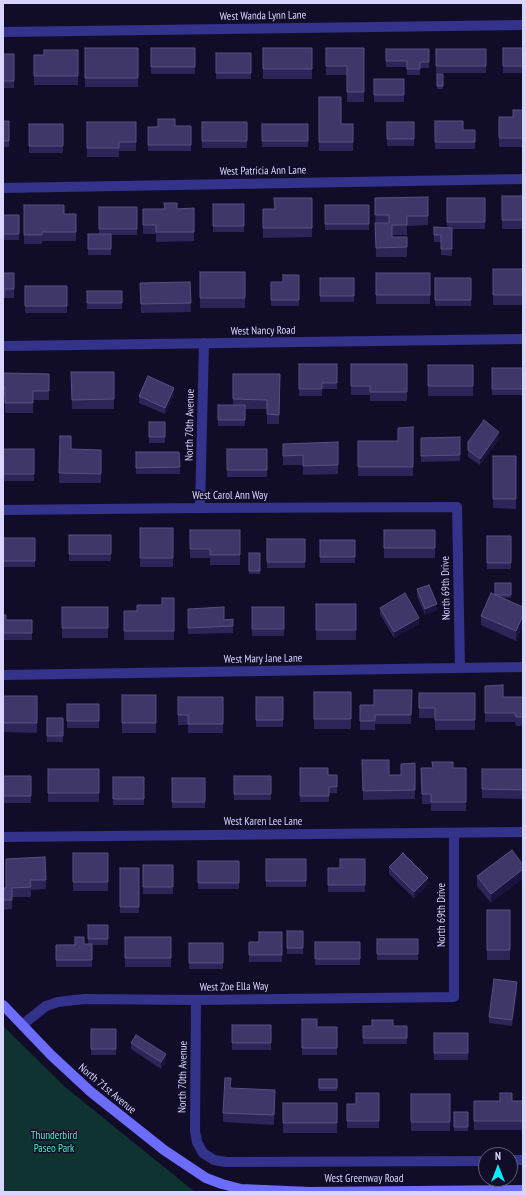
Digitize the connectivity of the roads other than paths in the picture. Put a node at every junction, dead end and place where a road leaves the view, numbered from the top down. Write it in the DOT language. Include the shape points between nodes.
graph roads {
  1 [pos="523,25"];
  2 [pos="3,32"];
  3 [pos="523,179"];
  4 [pos="3,188"];
  5 [pos="523,339"];
  6 [pos="204,344"];
  7 [pos="3,346"];
  8 [pos="457,507"];
  9 [pos="200,508"];
  10 [pos="3,510"];
  11 [pos="460,668"];
  12 [pos="523,668"];
  13 [pos="3,675"];
  14 [pos="523,832"];
  15 [pos="454,833"];
  16 [pos="3,837"];
  17 [pos="454,997"];
  18 [pos="196,1000"];
  19 [pos="3,1006"];
  20 [pos="22,1025"];
  21 [pos="203,1153"];
  22 [pos="478,1160"];
  23 [pos="206,1178"];
  24 [pos="523,1190"];
  1 -- 2 [label="street, West Wanda Lynn Lane"];
  3 -- 4 [label="street, West Patricia Ann Lane"];
  5 -- 6 [label="street, West Nancy Road"];
  6 -- 7 [label="street, West Nancy Road"];
  6 -- 9 [label="street, North 70th Avenue"];
  8 -- 9 [label="street, West Carol Ann Way"];
  8 -- 11 [label="street, North 69th Drive"];
  9 -- 10 [label="street, West Carol Ann Way"];
  11 -- 12 [label="street, West Mary Jane Lane"];
  11 -- 13 [label="street, West Mary Jane Lane"];
  14 -- 15 [label="street, West Karen Lee Lane"];
  15 -- 16 [label="street, West Karen Lee Lane"];
  15 -- 17 [label="street, North 69th Drive"];
  17 -- 18 [label="street, West Zoe Ella Way"];
  18 -- 20 [label="street, West Zoe Ella Way" via="84,999 58,1002 46,1006"];
  18 -- 21 [label="street, North 70th Avenue" via="195,1131"];
  19 -- 20 [label="street, North 71st Avenue"];
  20 -- 23 [label="street, North 71st Avenue" via="91,1092 164,1150"];
  21 -- 22 [label="street, West Greenway Road" via="214,1160 226,1162"];
  23 -- 24 [label="street, West Greenway Road" via="241,1189 264,1191"];
}
